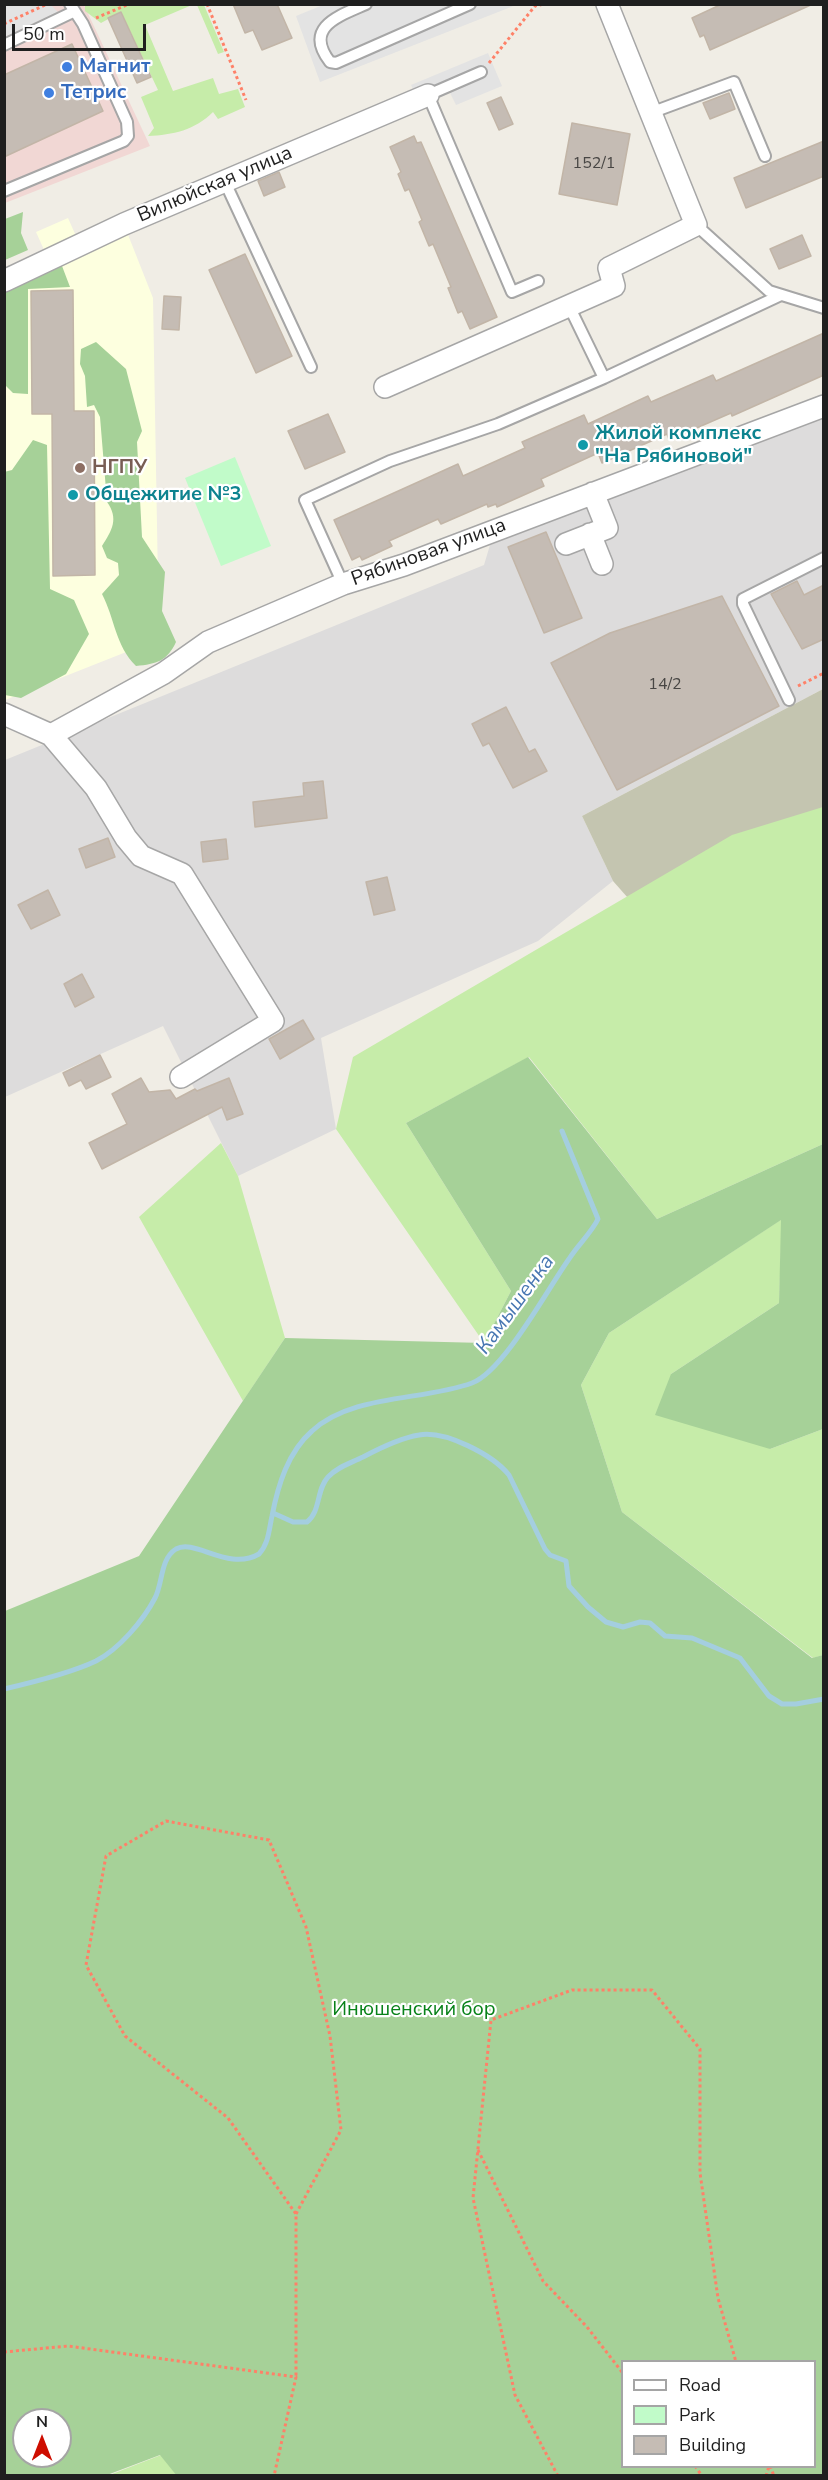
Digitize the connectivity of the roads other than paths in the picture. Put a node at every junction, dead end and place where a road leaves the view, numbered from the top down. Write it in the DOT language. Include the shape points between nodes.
graph roads {
  1 [pos="366,4"];
  2 [pos="470,4"];
  3 [pos="607,4"];
  4 [pos="71,8"];
  5 [pos="4,45"];
  6 [pos="481,72"];
  7 [pos="428,95"];
  8 [pos="653,112"];
  9 [pos="765,156"];
  10 [pos="224,180"];
  11 [pos="4,191"];
  12 [pos="696,225"];
  13 [pos="4,281"];
  14 [pos="538,281"];
  15 [pos="782,295"];
  16 [pos="569,306"];
  17 [pos="824,308"];
  18 [pos="311,367"];
  19 [pos="604,378"];
  20 [pos="385,387"];
  21 [pos="824,406"];
  22 [pos="593,493"];
  23 [pos="590,534"];
  24 [pos="566,544"];
  25 [pos="824,558"];
  26 [pos="602,564"];
  27 [pos="343,584"];
  28 [pos="787,696"];
  29 [pos="4,714"];
  30 [pos="51,735"];
  31 [pos="181,1077"];
  1 -- 2 [label="lane" via="332,19 321,32 320,43 330,62 336,63"];
  3 -- 8 [label="street"];
  4 -- 5 [label="lane"];
  4 -- 11 [label="lane" via="83,24 127,122 128,136"];
  6 -- 7 [label="lane"];
  7 -- 10 [label="street, Вилюйская улица"];
  7 -- 14 [label="lane" via="512,292"];
  8 -- 9 [label="lane" via="734,82"];
  8 -- 12 [label="street"];
  10 -- 13 [label="street, Вилюйская улица"];
  10 -- 18 [label="lane"];
  12 -- 15 [label="lane" via="769,291"];
  12 -- 16 [label="street" via="609,267 615,286"];
  15 -- 17 [label="lane"];
  15 -- 19 [label="lane"];
  16 -- 19 [label="lane"];
  16 -- 20 [label="street"];
  19 -- 27 [label="lane" via="498,424 390,461 305,500"];
  21 -- 22 [label="street, Рябиновая улица"];
  22 -- 23 [label="street" via="607,528"];
  22 -- 27 [label="street, Рябиновая улица"];
  23 -- 24 [label="street"];
  23 -- 26 [label="street"];
  25 -- 28 [label="lane" via="743,599"];
  27 -- 30 [label="street, Рябиновая улица" via="208,642 164,673"];
  29 -- 30 [label="street"];
  30 -- 31 [label="street" via="96,788 141,856 182,874 273,1021"];
}
